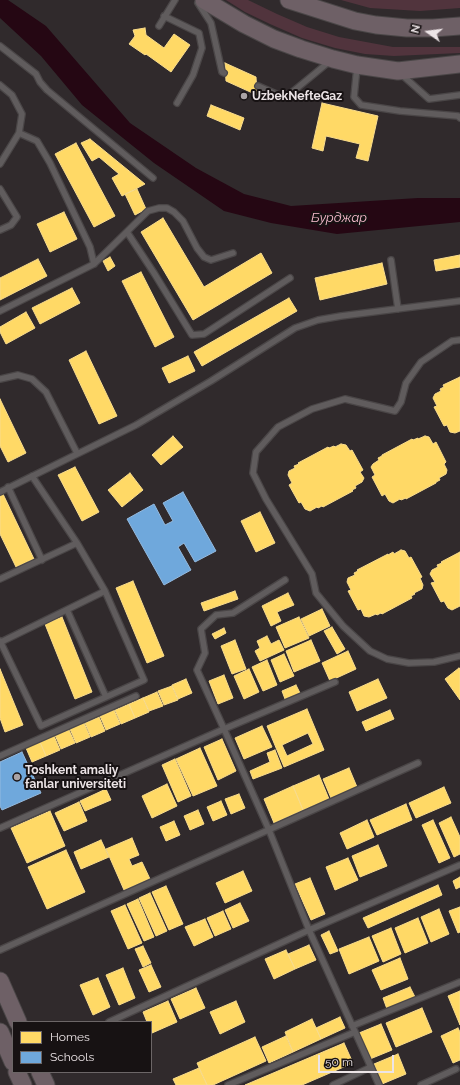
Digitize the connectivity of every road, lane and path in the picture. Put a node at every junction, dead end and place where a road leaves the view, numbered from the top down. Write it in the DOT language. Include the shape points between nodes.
graph roads {
  1 [pos="175,0"];
  2 [pos="196,0"];
  3 [pos="204,0"];
  4 [pos="288,0"];
  5 [pos="164,16"];
  6 [pos="159,26"];
  7 [pos="460,26"];
  8 [pos="0,46"];
  9 [pos="333,59"];
  10 [pos="460,64"];
  11 [pos="357,65"];
  12 [pos="398,71"];
  13 [pos="460,71"];
  14 [pos="224,73"];
  15 [pos="0,85"];
  16 [pos="258,86"];
  17 [pos="460,95"];
  18 [pos="177,103"];
  19 [pos="460,118"];
  20 [pos="19,133"];
  21 [pos="0,164"];
  22 [pos="153,178"];
  23 [pos="0,189"];
  24 [pos="0,230"];
  25 [pos="127,232"];
  26 [pos="234,253"];
  27 [pos="391,260"];
  28 [pos="94,264"];
  29 [pos="290,278"];
  30 [pos="460,301"];
  31 [pos="398,309"];
  32 [pos="0,311"];
  33 [pos="460,340"];
  34 [pos="0,379"];
  35 [pos="77,453"];
  36 [pos="32,476"];
  37 [pos="8,488"];
  38 [pos="0,492"];
  39 [pos="77,543"];
  40 [pos="42,560"];
  41 [pos="0,579"];
  42 [pos="285,580"];
  43 [pos="105,591"];
  44 [pos="67,610"];
  45 [pos="0,642"];
  46 [pos="460,656"];
  47 [pos="335,682"];
  48 [pos="136,696"];
  49 [pos="106,697"];
  50 [pos="224,729"];
  51 [pos="0,756"];
  52 [pos="418,763"];
  53 [pos="0,828"];
  54 [pos="269,830"];
  55 [pos="460,865"];
  56 [pos="309,930"];
  57 [pos="0,950"];
  58 [pos="0,981"];
  59 [pos="460,982"];
  60 [pos="18,1021"];
  61 [pos="111,1021"];
  62 [pos="352,1026"];
  63 [pos="0,1032"];
  64 [pos="355,1032"];
  65 [pos="12,1060"];
  66 [pos="371,1067"];
  67 [pos="456,1069"];
  68 [pos="17,1073"];
  69 [pos="40,1073"];
  70 [pos="23,1085"];
  71 [pos="46,1085"];
  72 [pos="228,1085"];
  73 [pos="334,1085"];
  74 [pos="379,1085"];
  75 [pos="420,1085"];
  1 -- 5 [label="lane"];
  2 -- 14 [label="lane" via="211,23"];
  3 -- 9 [label="main road" via="274,39"];
  4 -- 7 [label="main road" via="355,22 407,28"];
  5 -- 6 [label="lane"];
  5 -- 18 [label="lane" via="199,33 202,48 193,75"];
  8 -- 22 [label="lane" via="36,74 47,90"];
  9 -- 11 [label="main road"];
  9 -- 16 [label="lane" via="285,98"];
  10 -- 12 [label="main road"];
  11 -- 12 [label="main road"];
  11 -- 19 [label="lane" via="354,97 361,105"];
  12 -- 13 [label="main road"];
  12 -- 17 [label="lane" via="429,98"];
  15 -- 20 [label="lane" via="12,95 22,114"];
  20 -- 21 [label="lane"];
  20 -- 28 [label="lane" via="37,141 50,163 90,247"];
  23 -- 24 [label="lane" via="17,217 11,225"];
  25 -- 26 [label="lane" via="148,211 167,208 182,221 204,258 211,260"];
  25 -- 28 [label="lane"];
  25 -- 29 [label="lane" via="192,335 204,334"];
  27 -- 31 [label="lane"];
  28 -- 32 [label="lane"];
  30 -- 31 [label="lane"];
  31 -- 35 [label="lane" via="329,318 294,328 136,425"];
  33 -- 46 [label="lane" via="452,341 421,362 406,383 401,402 395,411 346,399 312,409 278,427 256,452 253,473 312,574 316,593 342,626 370,651 387,659 408,663 434,662"];
  34 -- 35 [label="lane" via="18,375 32,379 46,392"];
  35 -- 36 [label="lane"];
  36 -- 37 [label="lane"];
  36 -- 39 [label="lane"];
  37 -- 38 [label="lane"];
  37 -- 40 [label="lane"];
  39 -- 40 [label="lane"];
  39 -- 43 [label="lane"];
  40 -- 41 [label="lane"];
  42 -- 50 [label="lane" via="233,612 216,615 201,629 205,653 197,670"];
  43 -- 44 [label="lane"];
  43 -- 49 [label="lane" via="144,680"];
  44 -- 45 [label="lane"];
  44 -- 49 [label="lane"];
  45 -- 49 [label="lane" via="41,726"];
  47 -- 50 [label="lane"];
  48 -- 51 [label="lane"];
  50 -- 53 [label="lane"];
  50 -- 54 [label="lane"];
  52 -- 54 [label="lane"];
  54 -- 56 [label="lane"];
  54 -- 57 [label="lane"];
  55 -- 56 [label="lane"];
  56 -- 61 [label="lane"];
  56 -- 62 [label="lane"];
  58 -- 60 [label="main road"];
  59 -- 62 [label="lane"];
  62 -- 64 [label="lane"];
  63 -- 65 [label="main road"];
  64 -- 66 [label="lane"];
  64 -- 72 [label="lane"];
  66 -- 73 [label="lane"];
  66 -- 74 [label="lane"];
  67 -- 75 [label="lane"];
  68 -- 70 [label="main road"];
  69 -- 71 [label="main road"];
}
